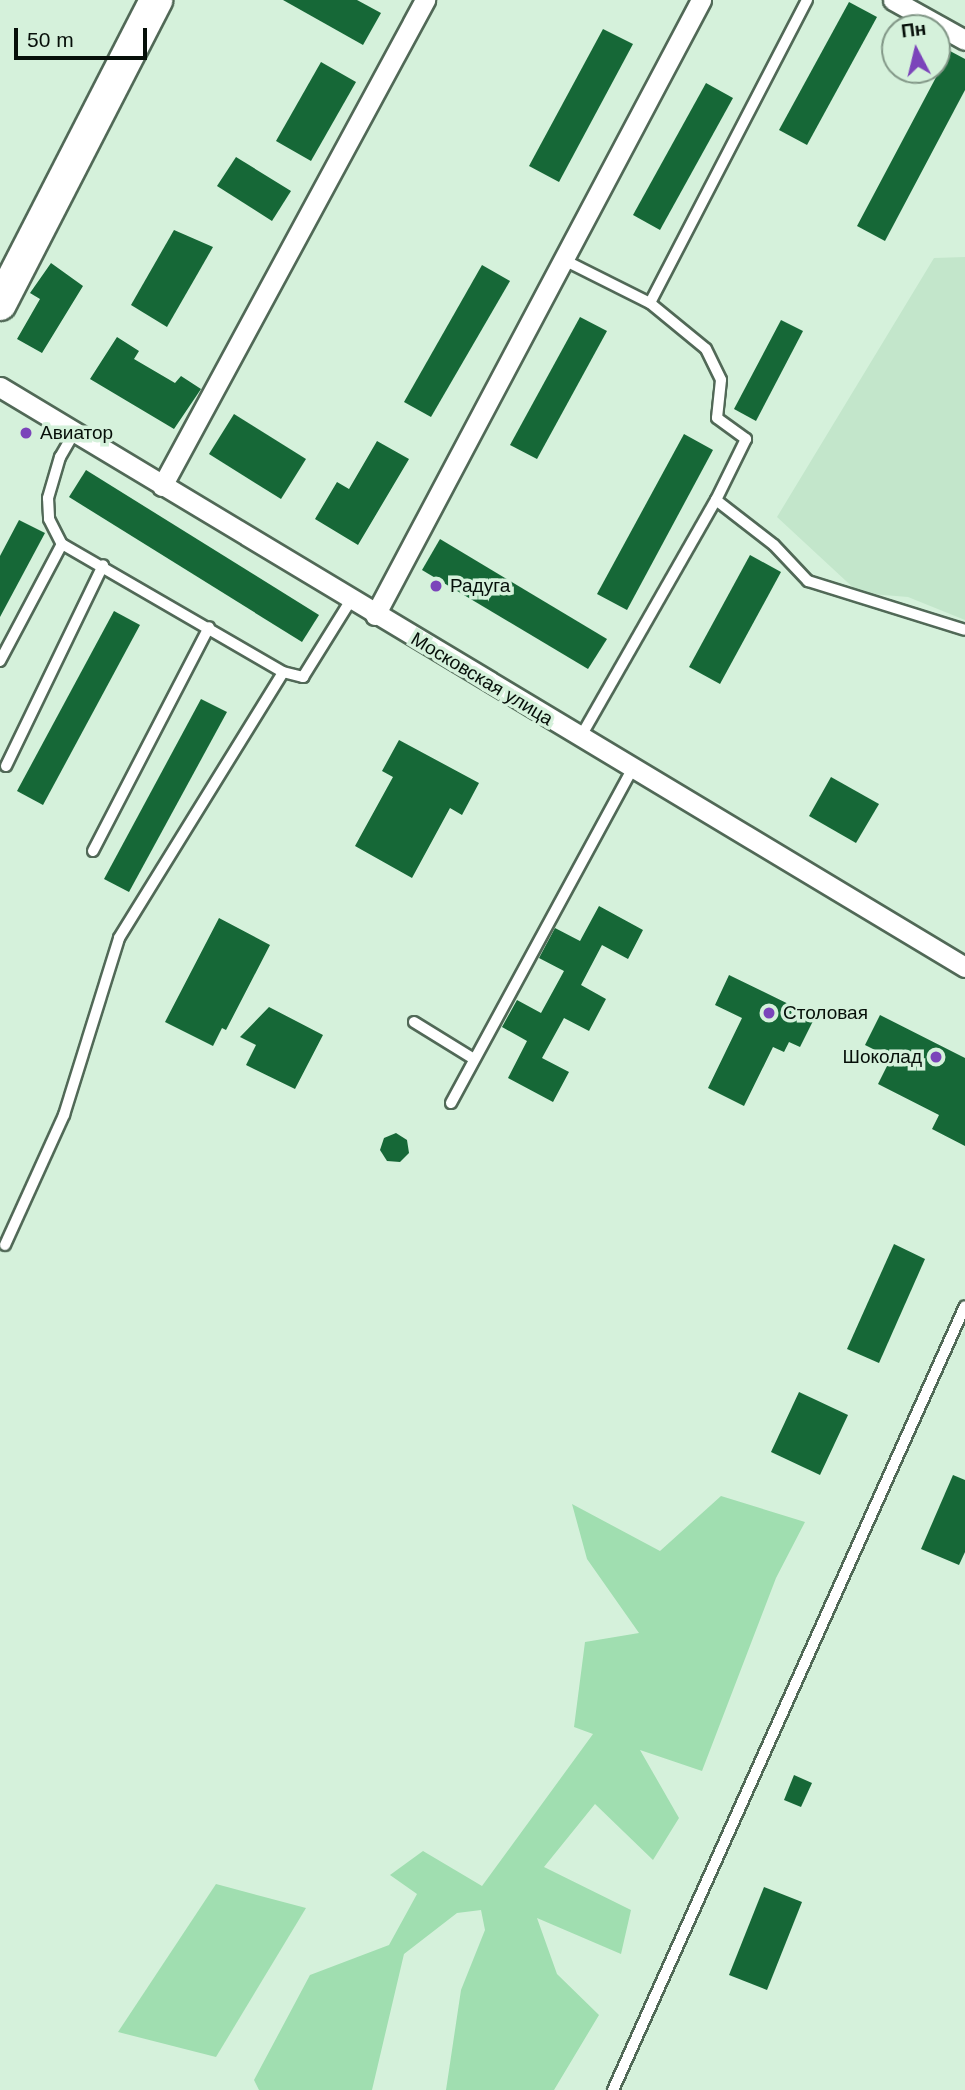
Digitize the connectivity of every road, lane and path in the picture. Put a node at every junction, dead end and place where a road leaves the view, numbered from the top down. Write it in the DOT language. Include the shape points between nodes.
graph roads {
  1 [pos="156,0"];
  2 [pos="425,0"];
  3 [pos="701,0"];
  4 [pos="807,0"];
  5 [pos="893,0"];
  6 [pos="965,40"];
  7 [pos="564,260"];
  8 [pos="650,303"];
  9 [pos="0,304"];
  10 [pos="0,387"];
  11 [pos="74,433"];
  12 [pos="162,486"];
  13 [pos="716,500"];
  14 [pos="62,544"];
  15 [pos="103,565"];
  16 [pos="351,600"];
  17 [pos="376,615"];
  18 [pos="209,627"];
  19 [pos="965,630"];
  20 [pos="0,660"];
  21 [pos="284,672"];
  22 [pos="580,738"];
  23 [pos="6,766"];
  24 [pos="632,770"];
  25 [pos="93,851"];
  26 [pos="965,967"];
  27 [pos="414,1022"];
  28 [pos="474,1059"];
  29 [pos="451,1103"];
  30 [pos="5,1245"];
  31 [pos="965,1306"];
  32 [pos="613,2090"];
  1 -- 9 [label="highway"];
  2 -- 12 [label="street"];
  3 -- 7 [label="street"];
  4 -- 8 [label="lane" via="672,269"];
  5 -- 6 [label="street"];
  7 -- 8 [label="lane"];
  7 -- 17 [label="street"];
  8 -- 13 [label="lane" via="706,349 721,380 717,418 746,439"];
  10 -- 11 [label="street, Московская улица"];
  11 -- 12 [label="street, Московская улица"];
  11 -- 14 [label="lane" via="60,457 48,498 48,519"];
  12 -- 16 [label="street, Московская улица"];
  13 -- 19 [label="lane" via="767,539 808,581"];
  13 -- 22 [label="lane"];
  14 -- 15 [label="lane"];
  14 -- 20 [label="lane"];
  15 -- 18 [label="lane"];
  15 -- 23 [label="lane"];
  16 -- 17 [label="street, Московская улица"];
  16 -- 21 [label="lane" via="303,677"];
  17 -- 22 [label="street, Московская улица"];
  18 -- 21 [label="lane"];
  18 -- 25 [label="lane"];
  21 -- 30 [label="lane" via="119,938 64,1115"];
  22 -- 24 [label="street, Московская улица"];
  24 -- 26 [label="street, Московская улица"];
  24 -- 28 [label="lane"];
  27 -- 28 [label="lane"];
  28 -- 29 [label="lane"];
  31 -- 32 [label="lane"];
}
